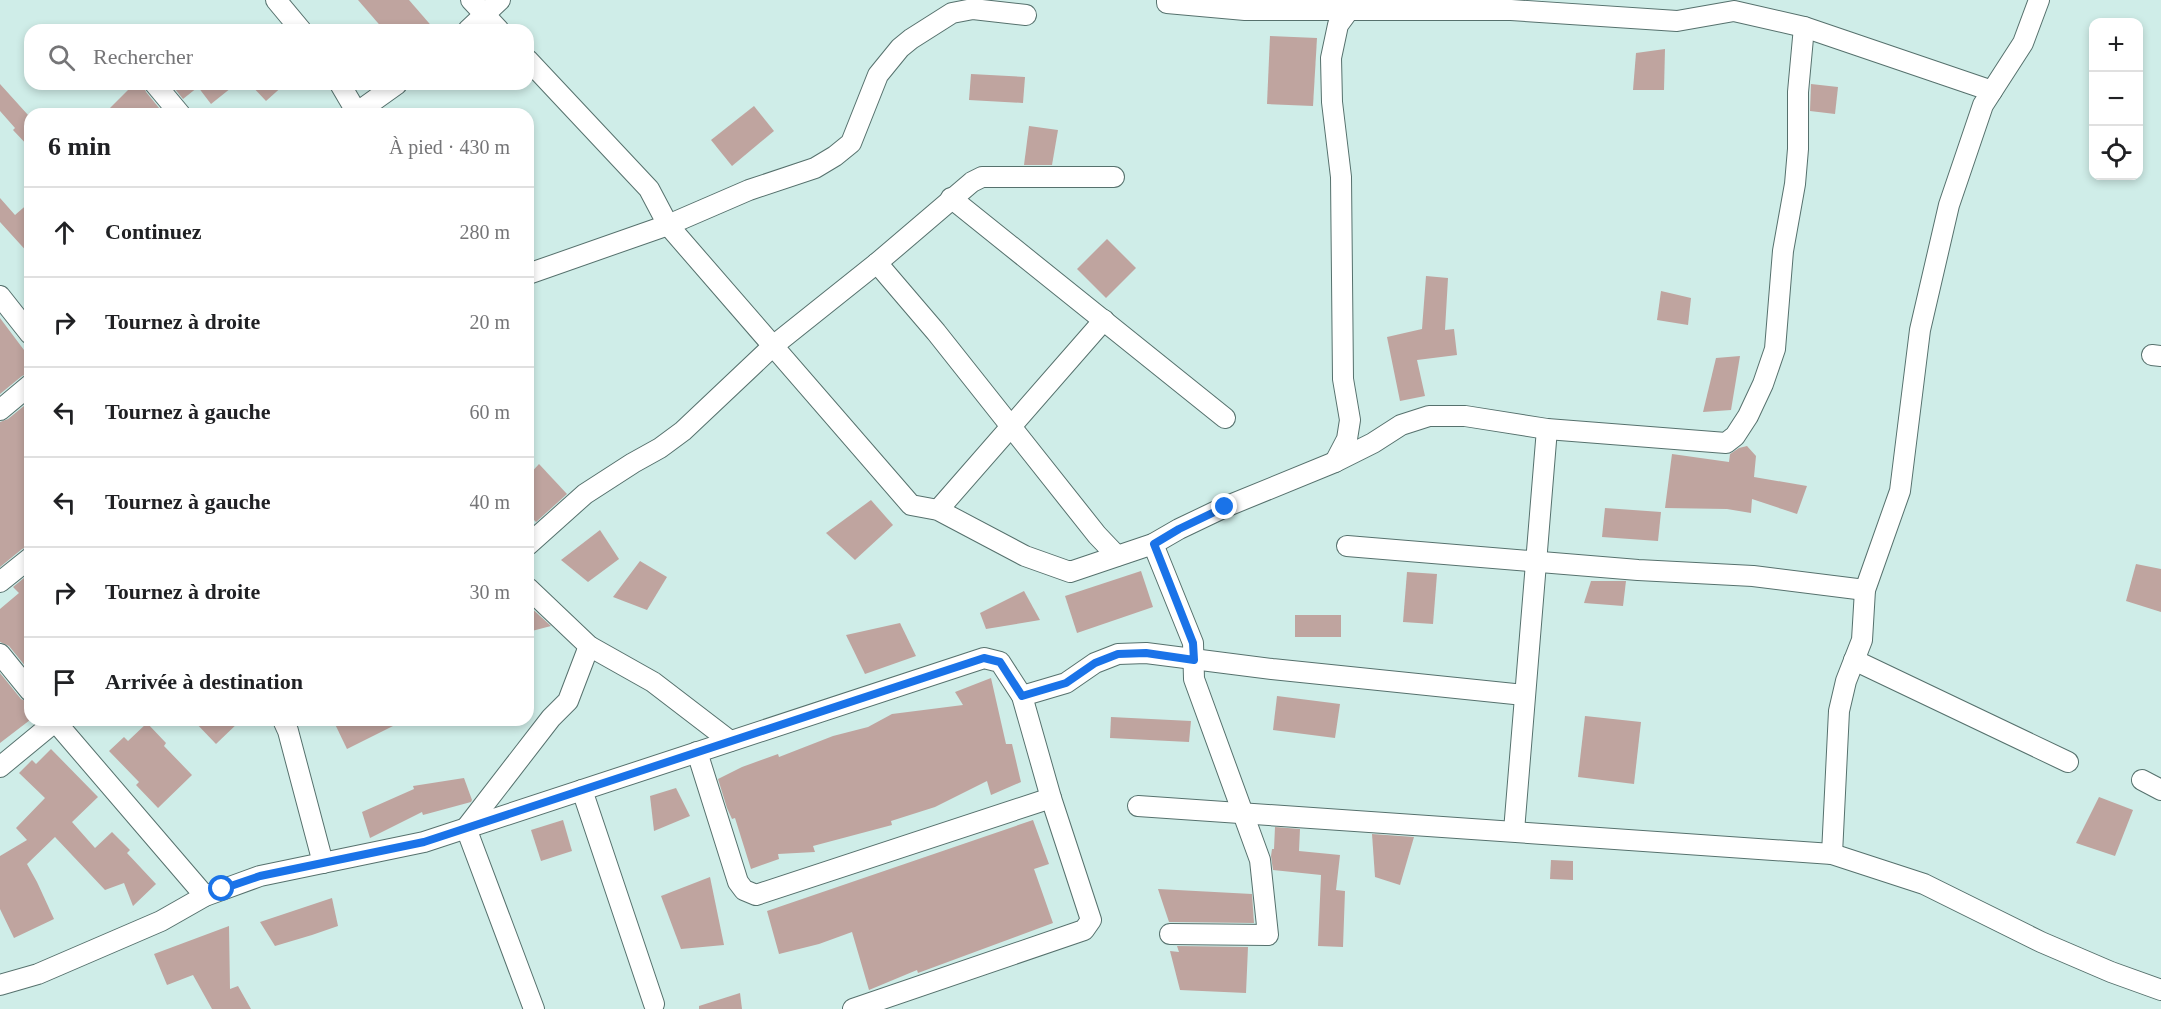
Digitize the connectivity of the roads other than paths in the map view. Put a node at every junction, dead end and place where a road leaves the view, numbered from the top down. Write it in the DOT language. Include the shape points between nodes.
graph roads {
  1 [pos="276,0"];
  2 [pos="500,0"];
  3 [pos="1167,0"];
  4 [pos="2039,0"];
  5 [pos="478,7"];
  6 [pos="1349,10"];
  7 [pos="1026,15"];
  8 [pos="296,24"];
  9 [pos="471,24"];
  10 [pos="494,24"];
  11 [pos="1804,27"];
  12 [pos="534,66"];
  13 [pos="160,90"];
  14 [pos="346,90"];
  15 [pos="390,90"];
  16 [pos="1992,91"];
  17 [pos="175,108"];
  18 [pos="362,108"];
  19 [pos="369,108"];
  20 [pos="1114,177"];
  21 [pos="951,198"];
  22 [pos="668,225"];
  23 [pos="876,263"];
  24 [pos="534,272"];
  25 [pos="0,296"];
  26 [pos="1104,320"];
  27 [pos="24,326"];
  28 [pos="773,346"];
  29 [pos="24,390"];
  30 [pos="0,410"];
  31 [pos="1225,418"];
  32 [pos="1012,426"];
  33 [pos="1546,429"];
  34 [pos="1335,462"];
  35 [pos="938,510"];
  36 [pos="534,540"];
  37 [pos="1154,544"];
  38 [pos="1347,546"];
  39 [pos="1117,556"];
  40 [pos="1535,560"];
  41 [pos="24,563"];
  42 [pos="0,582"];
  43 [pos="1865,590"];
  44 [pos="534,594"];
  45 [pos="589,646"];
  46 [pos="0,654"];
  47 [pos="1194,660"];
  48 [pos="1854,660"];
  49 [pos="24,684"];
  50 [pos="1524,695"];
  51 [pos="1022,696"];
  52 [pos="49,726"];
  53 [pos="61,726"];
  54 [pos="286,726"];
  55 [pos="730,741"];
  56 [pos="697,752"];
  57 [pos="2068,762"];
  58 [pos="0,767"];
  59 [pos="2142,780"];
  60 [pos="582,790"];
  61 [pos="2161,790"];
  62 [pos="1051,798"];
  63 [pos="1138,806"];
  64 [pos="1244,813"];
  65 [pos="466,828"];
  66 [pos="1514,831"];
  67 [pos="1832,854"];
  68 [pos="323,863"];
  69 [pos="205,896"];
  70 [pos="1170,934"];
  71 [pos="0,984"];
  72 [pos="2161,990"];
  73 [pos="654,1004"];
  74 [pos="534,1009"];
  75 [pos="853,1009"];
  1 -- 8 [label="street"];
  2 -- 5 [label="street"];
  3 -- 6 [label="street" via="1245,10"];
  4 -- 16 [label="street" via="2023,43"];
  5 -- 9 [label="street"];
  5 -- 10 [label="street"];
  6 -- 11 [label="street" via="1511,10 1677,21 1734,11"];
  6 -- 34 [label="street" via="1338,25 1331,58 1341,177 1343,380 1350,420 1347,439"];
  7 -- 22 [label="street" via="973,9 952,13 931,25 900,48 878,75 851,143 835,156 815,168 749,190"];
  11 -- 16 [label="street"];
  11 -- 33 [label="street" via="1798,149 1783,251 1775,349 1742,426 1726,443"];
  12 -- 22 [label="street" via="649,189"];
  13 -- 17 [label="street"];
  14 -- 18 [label="street"];
  15 -- 19 [label="street"];
  16 -- 43 [label="street" via="1983,105 1948,205 1920,330 1900,491"];
  20 -- 21 [label="street" via="982,177"];
  21 -- 23 [label="street"];
  21 -- 26 [label="street"];
  22 -- 24 [label="street"];
  22 -- 28 [label="street"];
  23 -- 28 [label="street"];
  23 -- 32 [label="street"];
  25 -- 27 [label="street"];
  26 -- 31 [label="street"];
  26 -- 32 [label="street"];
  28 -- 35 [label="street" via="911,505"];
  28 -- 36 [label="street" via="683,431 585,494"];
  29 -- 30 [label="street"];
  32 -- 35 [label="street"];
  32 -- 39 [label="street"];
  33 -- 34 [label="street" via="1464,416 1429,416 1401,425"];
  33 -- 40 [label="street"];
  34 -- 37 [label="street" via="1225,507"];
  35 -- 39 [label="street" via="1059,570 1070,572"];
  37 -- 39 [label="street"];
  37 -- 47 [label="street" via="1193,643"];
  38 -- 40 [label="street"];
  40 -- 43 [label="street" via="1753,576"];
  40 -- 50 [label="street"];
  41 -- 42 [label="street"];
  43 -- 48 [label="street" via="1862,640"];
  44 -- 45 [label="street"];
  45 -- 55 [label="street" via="653,682"];
  45 -- 65 [label="street" via="568,701"];
  46 -- 49 [label="street"];
  47 -- 50 [label="street"];
  47 -- 51 [label="street" via="1146,653 1118,654 1095,663 1066,683"];
  47 -- 64 [label="street" via="1194,680"];
  48 -- 57 [label="street"];
  48 -- 67 [label="street" via="1839,711"];
  50 -- 66 [label="street"];
  51 -- 55 [label="street" via="1000,662 984,658"];
  51 -- 62 [label="street"];
  52 -- 58 [label="street"];
  53 -- 69 [label="street"];
  54 -- 68 [label="street"];
  55 -- 56 [label="street"];
  56 -- 60 [label="street"];
  56 -- 62 [label="street" via="738,882 756,895"];
  59 -- 61 [label="street"];
  60 -- 65 [label="street"];
  60 -- 73 [label="street"];
  62 -- 75 [label="street" via="1091,920 1084,930"];
  63 -- 64 [label="street"];
  64 -- 66 [label="street"];
  64 -- 70 [label="street" via="1260,860 1268,935"];
  65 -- 68 [label="street" via="424,842"];
  65 -- 74 [label="street"];
  66 -- 67 [label="street"];
  67 -- 72 [label="street" via="1924,884 2041,942"];
  68 -- 69 [label="street" via="260,876"];
  69 -- 71 [label="street" via="161,921 38,974"];
}
